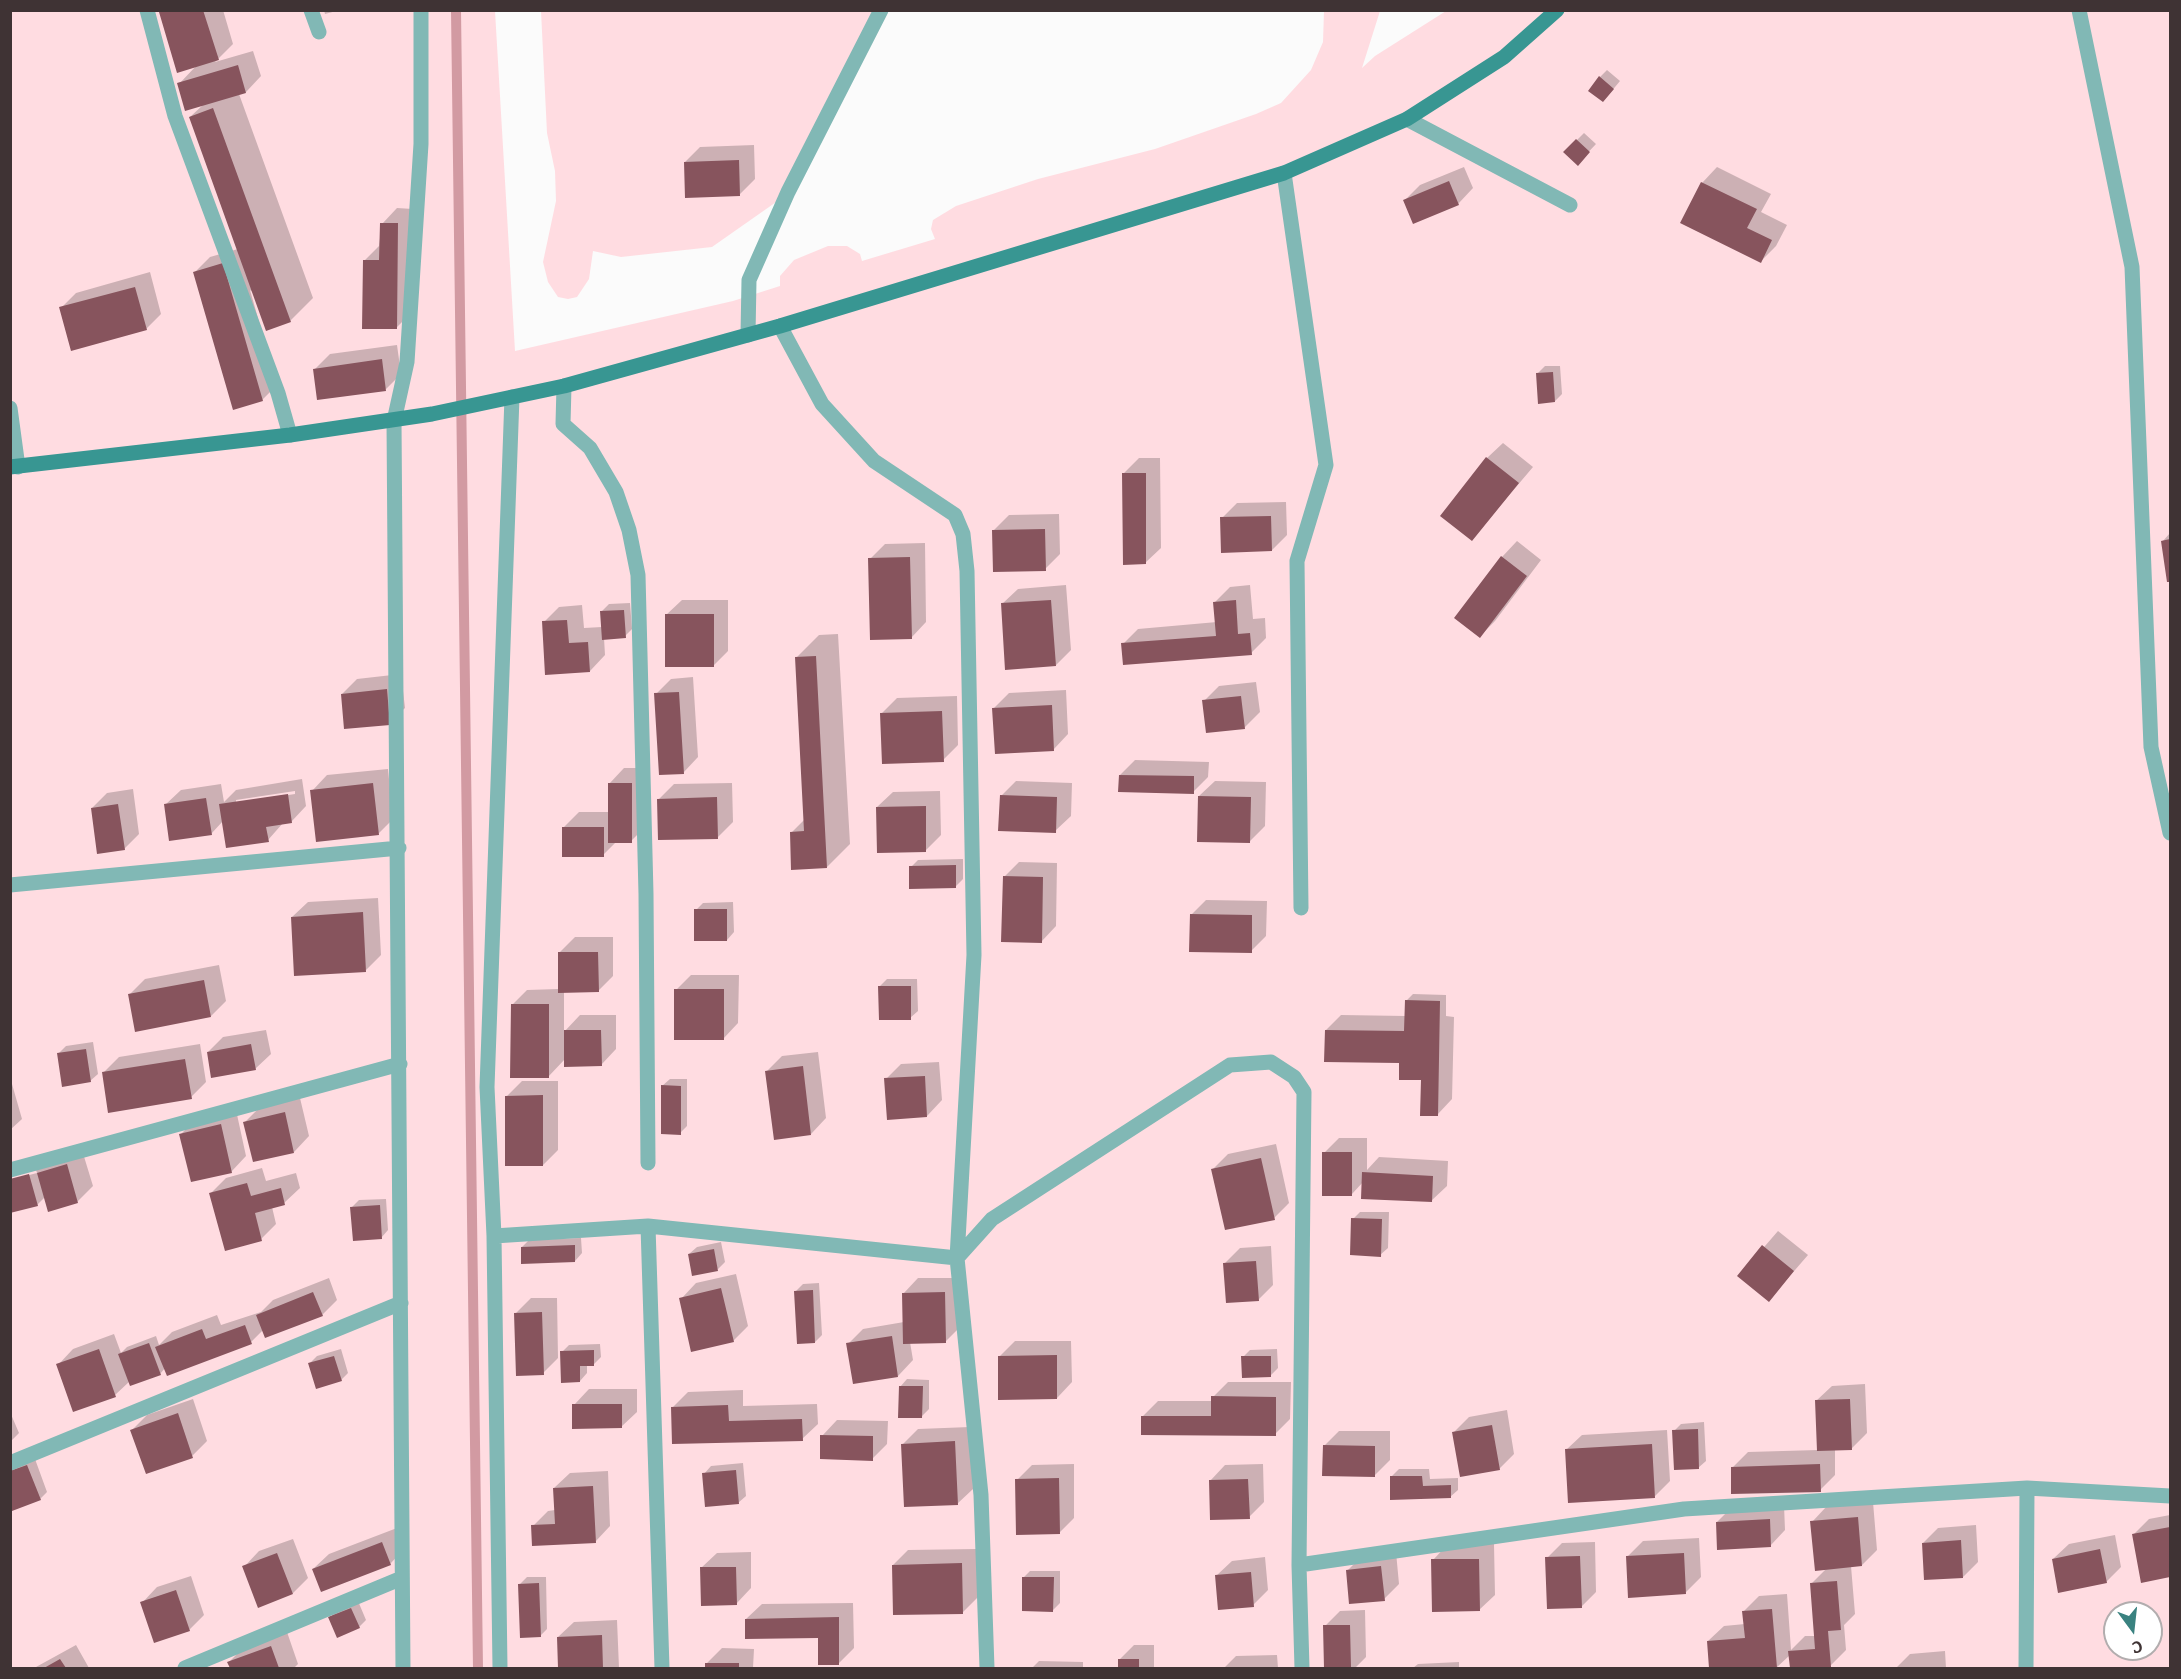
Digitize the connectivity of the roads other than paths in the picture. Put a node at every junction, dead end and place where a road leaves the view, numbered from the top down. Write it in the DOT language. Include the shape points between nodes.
graph roads {
  1 [pos="147,10"];
  2 [pos="311,10"];
  3 [pos="422,10"];
  4 [pos="881,10"];
  5 [pos="1557,10"];
  6 [pos="2079,10"];
  7 [pos="319,32"];
  8 [pos="1407,119"];
  9 [pos="1284,173"];
  10 [pos="1570,205"];
  11 [pos="780,326"];
  12 [pos="748,335"];
  13 [pos="564,386"];
  14 [pos="512,398"];
  15 [pos="10,408"];
  16 [pos="394,421"];
  17 [pos="290,435"];
  18 [pos="14,467"];
  19 [pos="2170,833"];
  20 [pos="399,848"];
  21 [pos="10,885"];
  22 [pos="1301,908"];
  23 [pos="400,1064"];
  24 [pos="648,1163"];
  25 [pos="10,1170"];
  26 [pos="648,1226"];
  27 [pos="494,1236"];
  28 [pos="957,1258"];
  29 [pos="401,1303"];
  30 [pos="10,1463"];
  31 [pos="2027,1488"];
  32 [pos="2170,1496"];
  33 [pos="1299,1565"];
  34 [pos="402,1578"];
  35 [pos="185,1668"];
  36 [pos="403,1668"];
  37 [pos="500,1668"];
  38 [pos="662,1668"];
  39 [pos="987,1668"];
  40 [pos="1302,1668"];
  41 [pos="2026,1668"];
  1 -- 17 [label="street" via="175,116"];
  2 -- 7 [label="street"];
  3 -- 16 [label="street" via="421,144 407,362"];
  4 -- 12 [label="street" via="788,192 749,280"];
  5 -- 8 [label="main road" via="1504,57"];
  6 -- 19 [label="street" via="2132,267 2151,747"];
  8 -- 9 [label="main road"];
  8 -- 10 [label="street"];
  9 -- 11 [label="main road"];
  9 -- 22 [label="street" via="1326,465 1297,561"];
  11 -- 12 [label="main road"];
  11 -- 28 [label="street" via="822,404 874,461 955,515 963,534 974,955"];
  12 -- 13 [label="main road"];
  13 -- 14 [label="main road"];
  13 -- 24 [label="street" via="563,424 590,448 616,492 638,575"];
  14 -- 16 [label="main road"];
  14 -- 27 [label="street" via="488,1075"];
  15 -- 18 [label="street"];
  16 -- 17 [label="main road"];
  16 -- 20 [label="street"];
  17 -- 18 [label="main road"];
  20 -- 21 [label="street"];
  20 -- 23 [label="street"];
  23 -- 25 [label="street"];
  23 -- 29 [label="street"];
  26 -- 27 [label="street"];
  26 -- 28 [label="street"];
  26 -- 38 [label="street"];
  27 -- 37 [label="street"];
  28 -- 33 [label="street" via="992,1219 1230,1065 1271,1062 1294,1077 1304,1092"];
  28 -- 39 [label="street" via="981,1495"];
  29 -- 30 [label="street"];
  29 -- 34 [label="street"];
  31 -- 32 [label="street"];
  31 -- 33 [label="street" via="1684,1509"];
  31 -- 41 [label="street"];
  33 -- 40 [label="street"];
  34 -- 35 [label="street"];
  34 -- 36 [label="street"];
}
